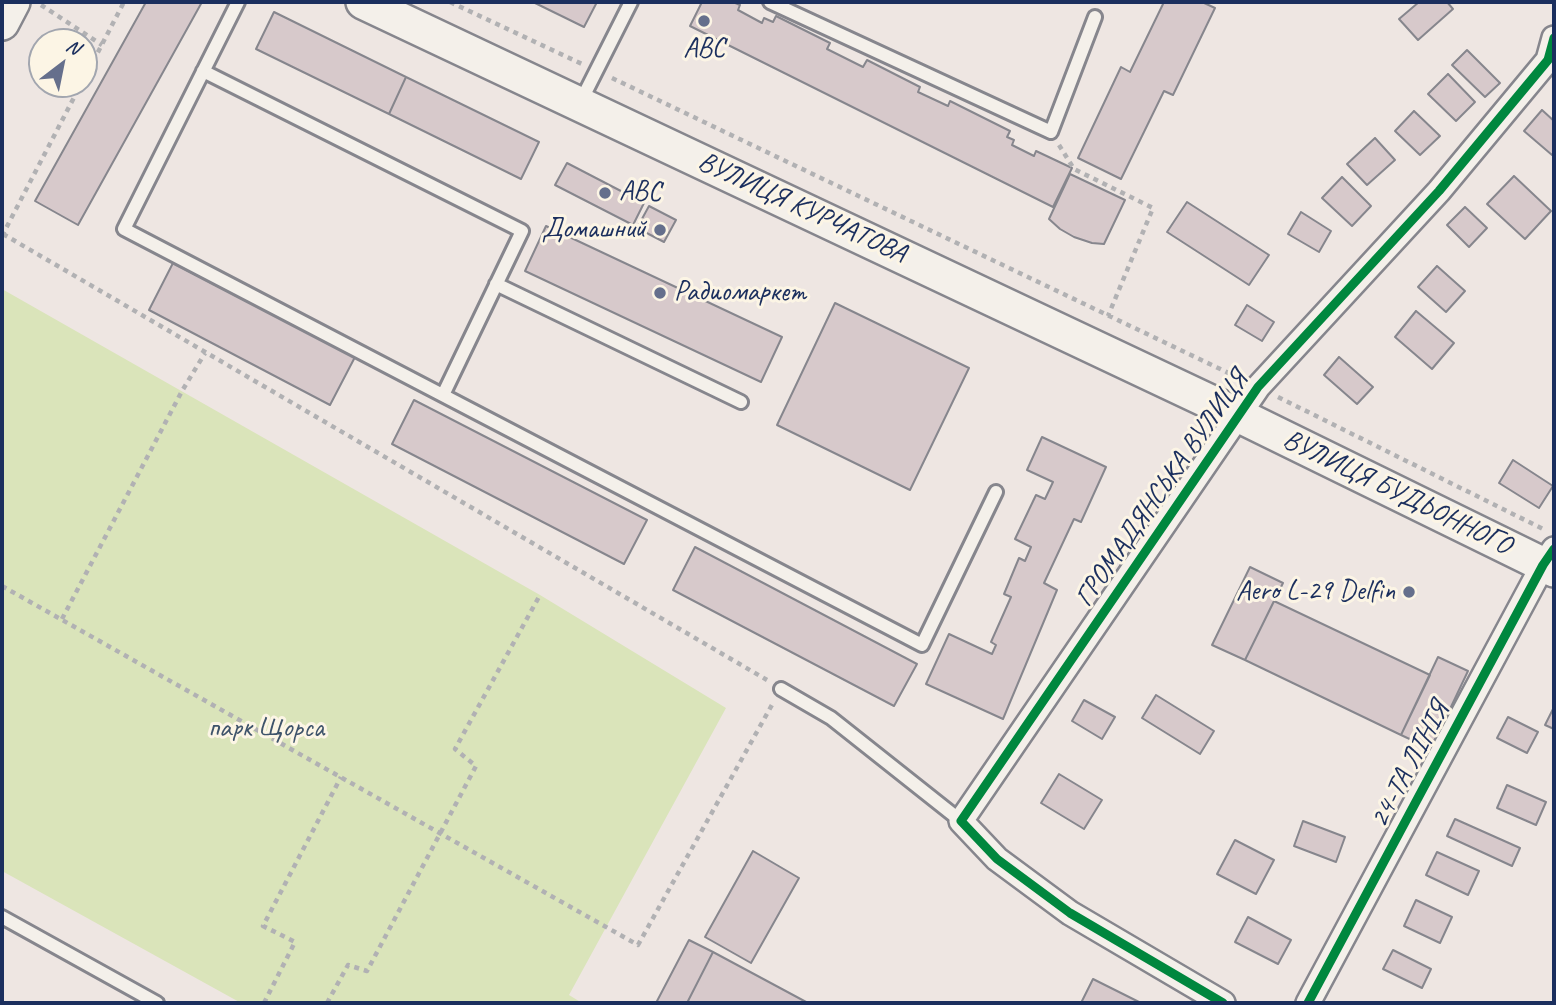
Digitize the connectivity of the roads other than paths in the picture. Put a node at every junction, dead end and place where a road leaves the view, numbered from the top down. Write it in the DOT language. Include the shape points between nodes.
graph roads {
  1 [pos="13,2"];
  2 [pos="238,2"];
  3 [pos="363,2"];
  4 [pos="631,2"];
  5 [pos="770,2"];
  6 [pos="1095,17"];
  7 [pos="2,23"];
  8 [pos="1554,38"];
  9 [pos="203,71"];
  10 [pos="580,103"];
  11 [pos="496,284"];
  12 [pos="443,395"];
  13 [pos="741,402"];
  14 [pos="1240,416"];
  15 [pos="996,492"];
  16 [pos="1550,561"];
  17 [pos="781,689"];
  18 [pos="961,821"];
  19 [pos="2,917"];
  20 [pos="157,1003"];
  21 [pos="1223,1003"];
  22 [pos="1308,1003"];
  1 -- 7 [label="main road"];
  2 -- 9 [label="lane"];
  3 -- 10 [label="main road, ВУЛИЦЯ КУРЧАТОВА"];
  4 -- 10 [label="lane"];
  5 -- 6 [label="lane" via="1051,132"];
  8 -- 14 [label="street, ГРОМАДЯНСЬКА ВУЛИЦЯ" via="1548,60 1438,191 1258,387"];
  9 -- 11 [label="lane" via="522,232"];
  9 -- 12 [label="lane" via="124,229"];
  10 -- 14 [label="main road, ВУЛИЦЯ КУРЧАТОВА"];
  11 -- 12 [label="lane"];
  11 -- 13 [label="lane"];
  12 -- 15 [label="lane" via="922,645"];
  14 -- 16 [label="main road, ВУЛИЦЯ БУДЬОННОГО"];
  14 -- 18 [label="street, ГРОМАДЯНСЬКА ВУЛИЦЯ"];
  16 -- 22 [label="street, 24-ТА ЛІНІЯ"];
  17 -- 18 [label="lane" via="831,718"];
  18 -- 21 [label="street" via="997,859 1070,913"];
  19 -- 20 [label="lane"];
}
